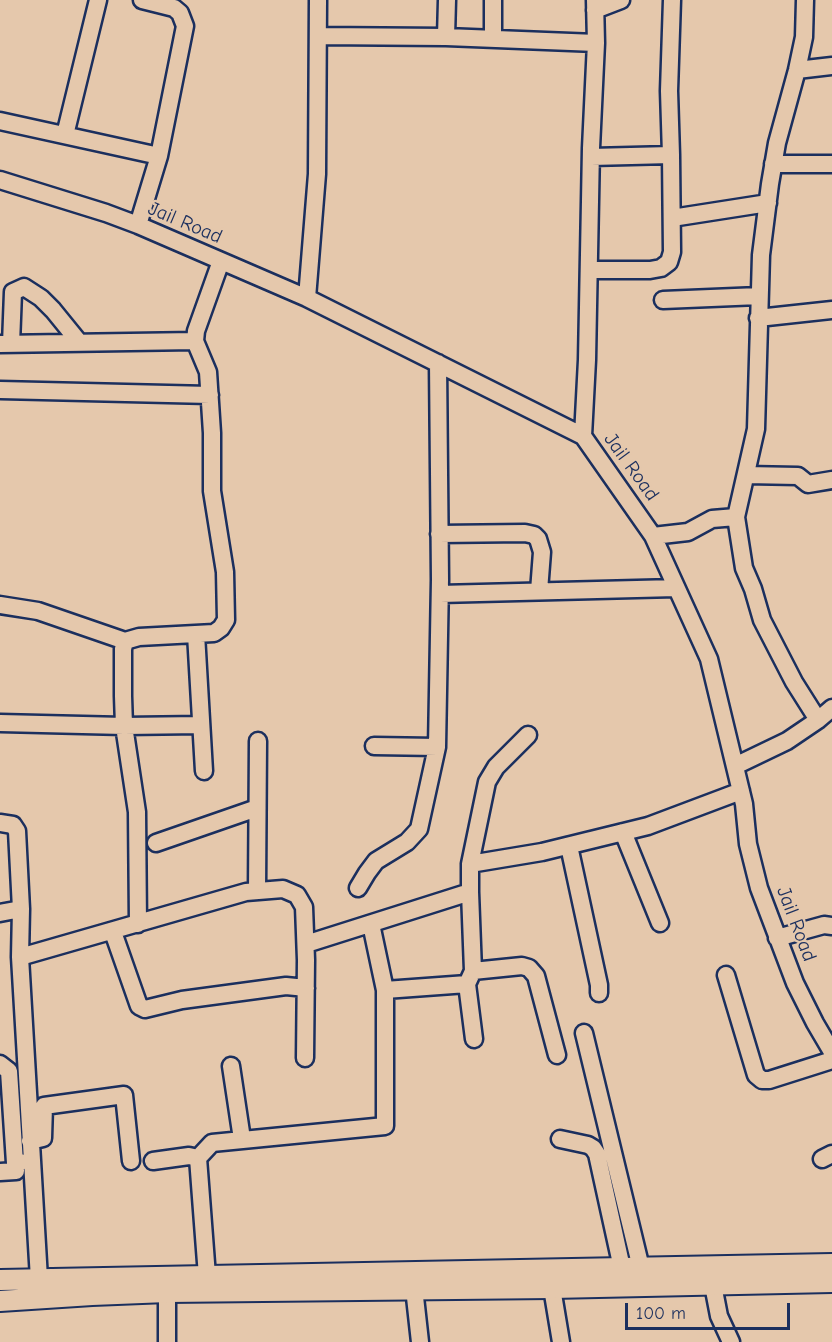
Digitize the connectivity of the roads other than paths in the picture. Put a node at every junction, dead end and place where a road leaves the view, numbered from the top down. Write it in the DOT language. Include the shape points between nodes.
graph roads {
  1 [pos="98,0"];
  2 [pos="142,0"];
  3 [pos="318,0"];
  4 [pos="447,0"];
  5 [pos="493,0"];
  6 [pos="621,0"];
  7 [pos="672,0"];
  8 [pos="805,0"];
  9 [pos="595,5"];
  10 [pos="318,36"];
  11 [pos="447,37"];
  12 [pos="493,39"];
  13 [pos="596,43"];
  14 [pos="832,66"];
  15 [pos="797,70"];
  16 [pos="0,121"];
  17 [pos="65,135"];
  18 [pos="671,155"];
  19 [pos="159,156"];
  20 [pos="591,157"];
  21 [pos="773,164"];
  22 [pos="832,164"];
  23 [pos="0,180"];
  24 [pos="768,202"];
  25 [pos="672,218"];
  26 [pos="138,225"];
  27 [pos="221,261"];
  28 [pos="590,270"];
  29 [pos="759,296"];
  30 [pos="307,298"];
  31 [pos="663,300"];
  32 [pos="832,310"];
  33 [pos="758,318"];
  34 [pos="195,341"];
  35 [pos="78,342"];
  36 [pos="5,344"];
  37 [pos="438,363"];
  38 [pos="0,390"];
  39 [pos="210,395"];
  40 [pos="583,436"];
  41 [pos="746,475"];
  42 [pos="832,480"];
  43 [pos="736,517"];
  44 [pos="439,534"];
  45 [pos="653,536"];
  46 [pos="676,588"];
  47 [pos="539,591"];
  48 [pos="440,594"];
  49 [pos="0,605"];
  50 [pos="196,634"];
  51 [pos="125,641"];
  52 [pos="832,708"];
  53 [pos="818,720"];
  54 [pos="0,723"];
  55 [pos="201,724"];
  56 [pos="124,726"];
  57 [pos="528,735"];
  58 [pos="258,741"];
  59 [pos="374,746"];
  60 [pos="437,747"];
  61 [pos="735,766"];
  62 [pos="204,771"];
  63 [pos="741,791"];
  64 [pos="257,808"];
  65 [pos="0,823"];
  66 [pos="623,832"];
  67 [pos="156,843"];
  68 [pos="569,846"];
  69 [pos="470,864"];
  70 [pos="358,888"];
  71 [pos="257,891"];
  72 [pos="470,892"];
  73 [pos="21,909"];
  74 [pos="0,913"];
  75 [pos="660,923"];
  76 [pos="138,924"];
  77 [pos="372,924"];
  78 [pos="832,926"];
  79 [pos="113,932"];
  80 [pos="777,938"];
  81 [pos="306,944"];
  82 [pos="20,957"];
  83 [pos="726,975"];
  84 [pos="470,977"];
  85 [pos="306,987"];
  86 [pos="386,990"];
  87 [pos="599,993"];
  88 [pos="584,1033"];
  89 [pos="474,1039"];
  90 [pos="832,1052"];
  91 [pos="557,1054"];
  92 [pos="305,1058"];
  93 [pos="832,1060"];
  94 [pos="0,1064"];
  95 [pos="231,1066"];
  96 [pos="242,1139"];
  97 [pos="560,1139"];
  98 [pos="30,1141"];
  99 [pos="198,1158"];
  100 [pos="23,1161"];
  101 [pos="131,1161"];
  102 [pos="153,1161"];
  103 [pos="0,1172"];
  104 [pos="832,1264"];
  105 [pos="631,1268"];
  106 [pos="207,1276"];
  107 [pos="39,1279"];
  108 [pos="0,1280"];
  109 [pos="832,1282"];
  110 [pos="713,1285"];
  111 [pos="414,1288"];
  112 [pos="552,1288"];
  113 [pos="167,1292"];
  114 [pos="0,1301"];
  115 [pos="167,1342"];
  116 [pos="420,1342"];
  117 [pos="561,1342"];
  118 [pos="731,1342"];
  1 -- 17 [label="street"];
  2 -- 19 [label="street" via="174,8 185,26"];
  3 -- 10 [label="street"];
  4 -- 11 [label="street"];
  5 -- 12 [label="street"];
  6 -- 9 [label="street"];
  7 -- 18 [label="street"];
  8 -- 15 [label="street" via="804,36"];
  9 -- 13 [label="street"];
  10 -- 11 [label="street"];
  10 -- 30 [label="street" via="317,174"];
  11 -- 12 [label="street"];
  12 -- 13 [label="street"];
  13 -- 20 [label="street"];
  14 -- 15 [label="street"];
  15 -- 21 [label="street"];
  16 -- 17 [label="street"];
  17 -- 19 [label="street"];
  18 -- 20 [label="street"];
  18 -- 25 [label="street"];
  19 -- 26 [label="street"];
  20 -- 28 [label="street"];
  21 -- 22 [label="street"];
  21 -- 24 [label="street"];
  23 -- 26 [label="street, Jail Road"];
  24 -- 25 [label="street"];
  24 -- 29 [label="street"];
  25 -- 28 [label="street" via="672,252 669,262 661,268"];
  26 -- 27 [label="street, Jail Road"];
  27 -- 30 [label="street, Jail Road"];
  27 -- 34 [label="street"];
  28 -- 40 [label="street"];
  29 -- 31 [label="street"];
  29 -- 33 [label="street"];
  30 -- 37 [label="street, Jail Road"];
  32 -- 33 [label="street"];
  33 -- 41 [label="street" via="756,429"];
  34 -- 35 [label="street"];
  34 -- 39 [label="street" via="207,372"];
  35 -- 36 [label="street"];
  35 -- 36 [label="street" via="53,310 24,287 13,292"];
  37 -- 40 [label="street, Jail Road"];
  37 -- 44 [label="street"];
  38 -- 39 [label="street"];
  39 -- 50 [label="street" via="212,490 225,572 226,620 214,633"];
  40 -- 45 [label="street, Jail Road"];
  41 -- 42 [label="street" via="798,476 808,484"];
  41 -- 43 [label="street"];
  43 -- 45 [label="street" via="712,519 688,532"];
  43 -- 53 [label="street" via="744,568 762,620"];
  44 -- 47 [label="street" via="534,535 542,552"];
  44 -- 48 [label="street"];
  45 -- 46 [label="street, Jail Road"];
  46 -- 47 [label="street"];
  46 -- 61 [label="street, Jail Road" via="709,659"];
  47 -- 48 [label="street"];
  48 -- 60 [label="street"];
  49 -- 51 [label="street" via="38,611"];
  50 -- 51 [label="street"];
  50 -- 55 [label="street"];
  51 -- 56 [label="street"];
  52 -- 53 [label="street"];
  53 -- 61 [label="street" via="787,741"];
  54 -- 56 [label="street"];
  55 -- 56 [label="street"];
  55 -- 62 [label="street"];
  56 -- 76 [label="street" via="137,812"];
  57 -- 69 [label="street" via="496,767 487,782"];
  58 -- 64 [label="street"];
  59 -- 60 [label="street"];
  60 -- 70 [label="street" via="418,829 407,842 376,861"];
  61 -- 63 [label="street, Jail Road"];
  63 -- 66 [label="street"];
  63 -- 80 [label="street, Jail Road" via="759,888"];
  64 -- 67 [label="street"];
  64 -- 71 [label="street"];
  65 -- 73 [label="street" via="13,825 17,831"];
  66 -- 68 [label="street"];
  66 -- 75 [label="street"];
  68 -- 69 [label="street"];
  68 -- 87 [label="street"];
  69 -- 72 [label="street"];
  71 -- 76 [label="street"];
  71 -- 81 [label="street" via="283,889 302,900"];
  72 -- 77 [label="street"];
  72 -- 84 [label="street"];
  73 -- 74 [label="street"];
  73 -- 82 [label="street"];
  76 -- 79 [label="street"];
  77 -- 81 [label="street"];
  77 -- 86 [label="street"];
  78 -- 80 [label="street"];
  79 -- 82 [label="street"];
  79 -- 85 [label="street" via="139,1006 145,1009 182,1000 286,986"];
  80 -- 90 [label="street, Jail Road"];
  81 -- 85 [label="street"];
  82 -- 98 [label="street"];
  83 -- 93 [label="street" via="756,1075 762,1080"];
  84 -- 86 [label="street"];
  84 -- 89 [label="street"];
  84 -- 91 [label="street" via="522,966 530,968 536,976"];
  85 -- 92 [label="street"];
  86 -- 96 [label="street" via="385,1126"];
  88 -- 105 [label="street"];
  94 -- 100 [label="street" via="9,1071"];
  95 -- 96 [label="street"];
  96 -- 99 [label="street" via="212,1143"];
  97 -- 105 [label="street" via="588,1145 597,1154"];
  98 -- 100 [label="street"];
  98 -- 101 [label="street" via="43,1138 44,1106 124,1095"];
  99 -- 102 [label="street"];
  99 -- 106 [label="street"];
  100 -- 103 [label="street" via="15,1171"];
  100 -- 107 [label="street"];
  104 -- 105 [label="main road"];
  105 -- 106 [label="main road"];
  106 -- 107 [label="main road"];
  107 -- 108 [label="main road"];
  109 -- 110 [label="main road"];
  110 -- 112 [label="main road"];
  110 -- 118 [label="street" via="719,1316"];
  111 -- 112 [label="main road"];
  111 -- 113 [label="main road"];
  111 -- 116 [label="street"];
  112 -- 117 [label="street"];
  113 -- 114 [label="main road"];
  113 -- 115 [label="street"];
}
